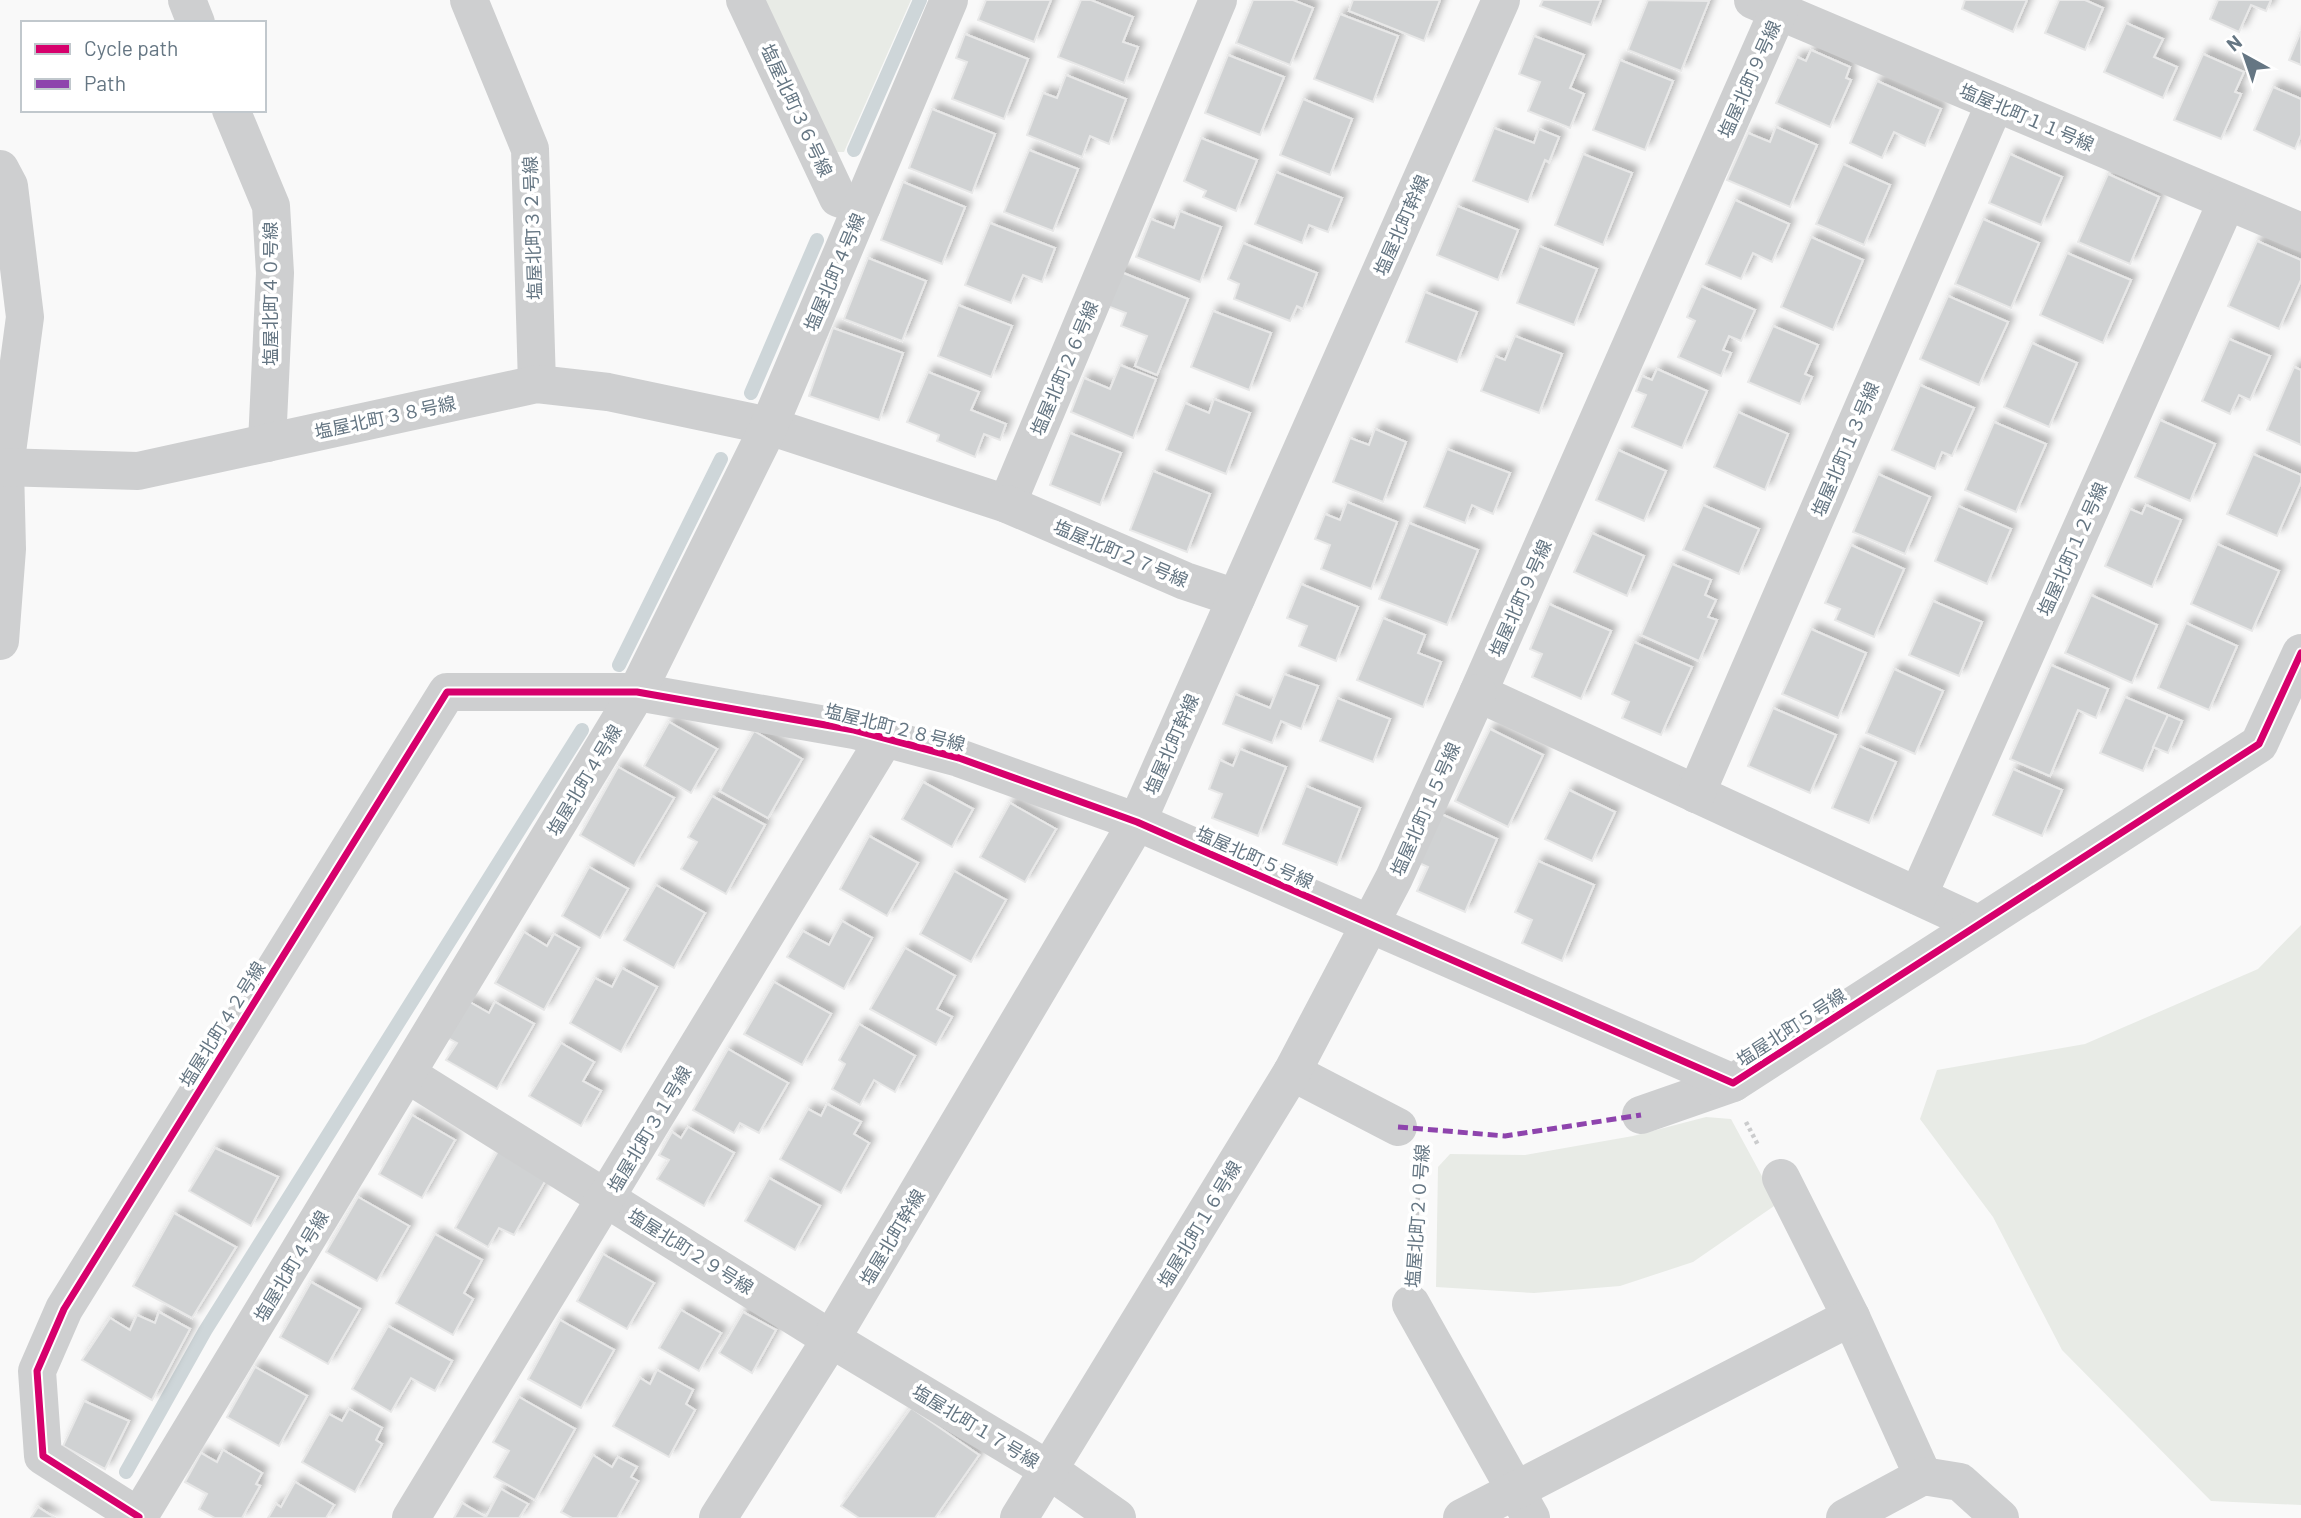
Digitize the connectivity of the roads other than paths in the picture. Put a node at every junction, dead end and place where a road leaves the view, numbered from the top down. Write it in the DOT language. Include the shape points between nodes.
graph roads {
  1 [pos="187,0"];
  2 [pos="469,0"];
  3 [pos="745,0"];
  4 [pos="949,0"];
  5 [pos="1219,0"];
  6 [pos="1501,0"];
  7 [pos="1771,4"];
  8 [pos="195,21"];
  9 [pos="1995,103"];
  10 [pos="232,112"];
  11 [pos="0,169"];
  12 [pos="2227,201"];
  13 [pos="862,206"];
  14 [pos="2301,232"];
  15 [pos="537,384"];
  16 [pos="769,426"];
  17 [pos="267,443"];
  18 [pos="2,467"];
  19 [pos="1007,504"];
  20 [pos="1236,598"];
  21 [pos="0,641"];
  22 [pos="2301,653"];
  23 [pos="637,692"];
  24 [pos="1478,693"];
  25 [pos="885,738"];
  26 [pos="1696,794"];
  27 [pos="1137,822"];
  28 [pos="1918,896"];
  29 [pos="1978,924"];
  30 [pos="1370,925"];
  31 [pos="1292,1072"];
  32 [pos="407,1074"];
  33 [pos="1733,1083"];
  34 [pos="1641,1115"];
  35 [pos="1410,1142"];
  36 [pos="1781,1178"];
  37 [pos="607,1198"];
  38 [pos="1411,1304"];
  39 [pos="1851,1317"];
  40 [pos="831,1339"];
  41 [pos="1049,1470"];
  42 [pos="1923,1476"];
  43 [pos="1523,1504"];
  44 [pos="139,1518"];
  45 [pos="411,1518"];
  46 [pos="718,1518"];
  47 [pos="1019,1518"];
  48 [pos="1117,1518"];
  49 [pos="1462,1518"];
  50 [pos="1845,1518"];
  51 [pos="2000,1518"];
  1 -- 8 [label="street"];
  2 -- 15 [label="street, 塩屋北町３２号線" via="530,149"];
  3 -- 13 [label="street, 塩屋北町３６号線" via="838,198"];
  4 -- 13 [label="street, 塩屋北町４号線"];
  5 -- 19 [label="street, 塩屋北町２６号線"];
  6 -- 20 [label="street, 塩屋北町幹線"];
  7 -- 9 [label="street, 塩屋北町１１号線"];
  7 -- 24 [label="street, 塩屋北町９号線"];
  9 -- 12 [label="street, 塩屋北町１１号線"];
  9 -- 26 [label="street, 塩屋北町１３号線"];
  10 -- 17 [label="street, 塩屋北町４０号線" via="271,206 275,273"];
  11 -- 18 [label="street" via="9,186 25,317"];
  12 -- 14 [label="street, 塩屋北町１１号線"];
  12 -- 28 [label="street, 塩屋北町１２号線"];
  13 -- 16 [label="street, 塩屋北町４号線"];
  15 -- 16 [label="street, 塩屋北町３８号線" via="608,392"];
  15 -- 17 [label="street, 塩屋北町３８号線"];
  16 -- 19 [label="street"];
  16 -- 23 [label="street, 塩屋北町４号線"];
  17 -- 18 [label="street, 塩屋北町３８号線" via="138,471"];
  18 -- 21 [label="street" via="7,549"];
  19 -- 20 [label="street, 塩屋北町２７号線" via="1185,581"];
  20 -- 27 [label="street, 塩屋北町幹線"];
  22 -- 29 [label="street, 塩屋北町５号線" via="2259,744"];
  23 -- 25 [label="street, 塩屋北町２８号線"];
  23 -- 32 [label="street, 塩屋北町４号線"];
  23 -- 44 [label="street, 塩屋北町４２号線" via="447,692 64,1309 37,1371 43,1457"];
  24 -- 26 [label="street"];
  24 -- 30 [label="street, 塩屋北町１５号線"];
  25 -- 27 [label="street, 塩屋北町２８号線" via="959,758"];
  25 -- 37 [label="street, 塩屋北町３１号線"];
  26 -- 28 [label="street"];
  27 -- 30 [label="street, 塩屋北町５号線"];
  27 -- 40 [label="street, 塩屋北町幹線"];
  28 -- 29 [label="street"];
  29 -- 33 [label="street, 塩屋北町５号線"];
  30 -- 31 [label="street, 塩屋北町１６号線"];
  30 -- 33 [label="street, 塩屋北町５号線"];
  31 -- 35 [label="street, 塩屋北町２０号線"];
  31 -- 41 [label="street, 塩屋北町１６号線"];
  32 -- 37 [label="street, 塩屋北町２９号線"];
  32 -- 44 [label="street, 塩屋北町４号線"];
  33 -- 34 [label="street"];
  36 -- 39 [label="street"];
  37 -- 40 [label="street, 塩屋北町２９号線"];
  37 -- 45 [label="street, 塩屋北町３１号線"];
  38 -- 43 [label="street"];
  39 -- 42 [label="street"];
  39 -- 43 [label="street"];
  40 -- 41 [label="street, 塩屋北町１７号線"];
  40 -- 46 [label="street, 塩屋北町幹線"];
  41 -- 47 [label="street, 塩屋北町１６号線"];
  41 -- 48 [label="street, 塩屋北町１７号線"];
  42 -- 50 [label="street"];
  42 -- 51 [label="street" via="1960,1482"];
  43 -- 49 [label="street"];
}
